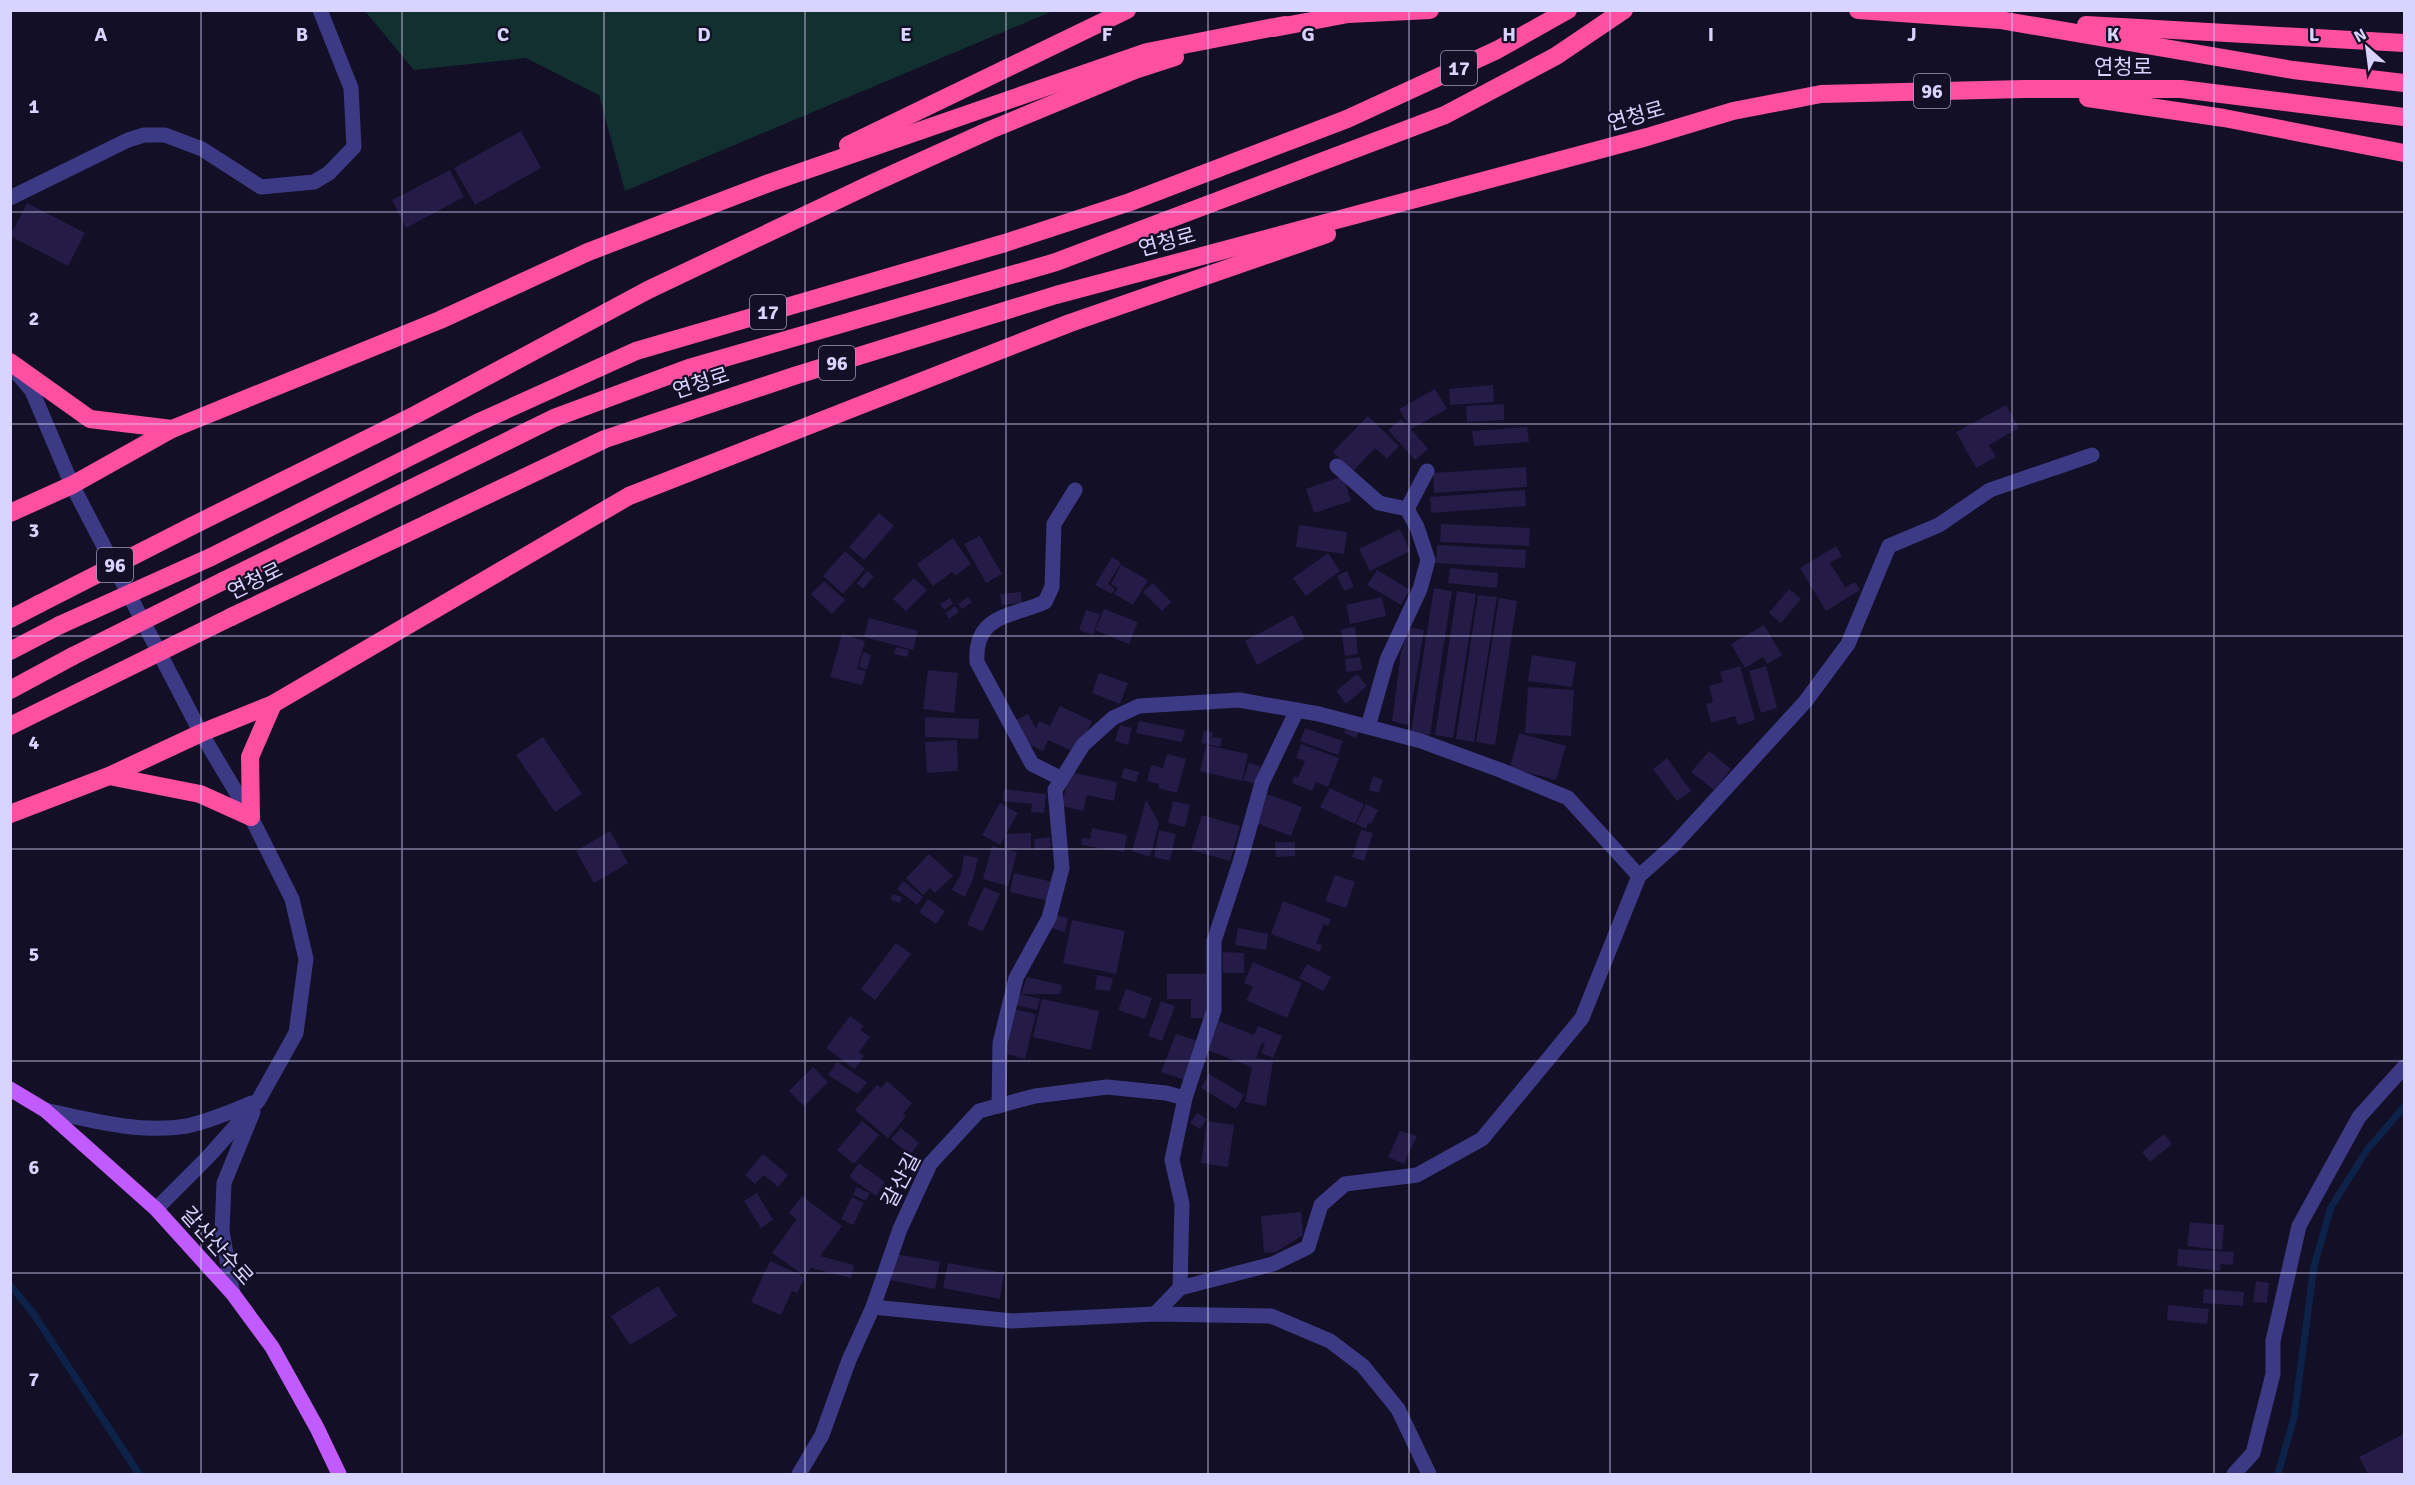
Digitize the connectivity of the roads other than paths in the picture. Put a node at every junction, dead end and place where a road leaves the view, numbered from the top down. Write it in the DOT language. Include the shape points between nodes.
graph roads {
  1 [pos="320,10"];
  2 [pos="1127,10"];
  3 [pos="1430,10"];
  4 [pos="1568,10"];
  5 [pos="1624,10"];
  6 [pos="1858,10"];
  7 [pos="2000,20"];
  8 [pos="1285,25"];
  9 [pos="2404,43"];
  10 [pos="2404,83"];
  11 [pos="2024,89"];
  12 [pos="2404,117"];
  13 [pos="2404,153"];
  14 [pos="769,183"];
  15 [pos="1470,184"];
  16 [pos="10,198"];
  17 [pos="10,364"];
  18 [pos="172,429"];
  19 [pos="1337,466"];
  20 [pos="2055,468"];
  21 [pos="1427,471"];
  22 [pos="72,485"];
  23 [pos="1075,490"];
  24 [pos="1407,509"];
  25 [pos="10,513"];
  26 [pos="10,619"];
  27 [pos="10,651"];
  28 [pos="10,690"];
  29 [pos="273,704"];
  30 [pos="1297,710"];
  31 [pos="10,726"];
  32 [pos="1368,727"];
  33 [pos="201,733"];
  34 [pos="109,776"];
  35 [pos="1062,779"];
  36 [pos="10,814"];
  37 [pos="251,817"];
  38 [pos="1639,876"];
  39 [pos="2404,1067"];
  40 [pos="10,1089"];
  41 [pos="1185,1098"];
  42 [pos="258,1101"];
  43 [pos="999,1106"];
  44 [pos="45,1110"];
  45 [pos="156,1209"];
  46 [pos="1180,1288"];
  47 [pos="232,1293"];
  48 [pos="873,1307"];
  49 [pos="1155,1314"];
  50 [pos="339,1474"];
  51 [pos="799,1474"];
  52 [pos="1429,1474"];
  53 [pos="2234,1474"];
  1 -- 16 [label="street" via="351,88 354,147 314,182 261,187 202,149 165,135 144,135"];
  2 -- 14 [label="highway"];
  3 -- 8 [label="highway, 96" via="1348,14"];
  4 -- 27 [label="highway, 연청로 / 17, bridge" via="1497,50 1347,119 1130,202 1005,243 636,351 477,423 210,557"];
  5 -- 28 [label="highway, 연청로 / 17, bridge" via="1556,56 1445,114 1056,262 689,368 554,418"];
  6 -- 7 [label="highway, 연청로"];
  7 -- 9 [label="highway"];
  7 -- 10 [label="highway, 연청로" via="2293,70"];
  8 -- 14 [label="highway" via="1147,52"];
  8 -- 26 [label="highway, 96, bridge" via="1135,70 871,184 648,291 417,414"];
  11 -- 12 [label="highway, 연청로 / 96" via="2181,89"];
  11 -- 13 [label="highway" via="2224,118"];
  11 -- 15 [label="highway, 연청로 / 96" via="1821,93 1733,111"];
  14 -- 18 [label="highway" via="588,252 440,320"];
  15 -- 29 [label="highway" via="1070,323 629,496"];
  15 -- 31 [label="highway, 연청로 / 96, bridge" via="1056,295 605,438"];
  17 -- 18 [label="highway" via="90,419"];
  17 -- 22 [label="street" via="32,391"];
  18 -- 22 [label="highway"];
  19 -- 24 [label="street" via="1379,503"];
  20 -- 38 [label="street" via="2092,455 1990,490 1939,525 1889,546 1848,644 1811,693 1673,846"];
  21 -- 24 [label="street"];
  22 -- 25 [label="highway"];
  22 -- 33 [label="street"];
  23 -- 35 [label="street" via="1054,524 1052,587 1046,602 1001,616 986,626 976,645 977,662 1032,764"];
  24 -- 32 [label="street" via="1428,560 1420,589 1387,660"];
  29 -- 33 [label="highway"];
  29 -- 37 [label="highway" via="250,757"];
  30 -- 32 [label="street"];
  30 -- 35 [label="street" via="1239,700 1139,706 1113,718 1083,746"];
  30 -- 41 [label="street" via="1262,783 1214,940 1214,1010"];
  32 -- 38 [label="street" via="1421,741 1568,798"];
  33 -- 34 [label="highway"];
  33 -- 37 [label="street"];
  34 -- 36 [label="highway"];
  34 -- 37 [label="highway" via="200,794"];
  35 -- 43 [label="street" via="1055,790 1062,868 1049,918 1016,978 1000,1043"];
  37 -- 42 [label="street" via="292,898 306,959 296,1033"];
  38 -- 46 [label="street" via="1582,1018 1482,1139 1417,1175 1345,1184 1322,1205 1308,1247 1273,1264"];
  39 -- 53 [label="street" via="2359,1117 2299,1226 2273,1341 2274,1374 2253,1453"];
  40 -- 44 [label="main road, 갈산산수로"];
  41 -- 43 [label="street, 갈산길" via="1107,1087 1035,1096"];
  41 -- 46 [label="street" via="1172,1160 1182,1204"];
  42 -- 44 [label="street" via="223,1116 176,1126 147,1127"];
  42 -- 45 [label="street"];
  42 -- 47 [label="street" via="224,1183 222,1231"];
  43 -- 48 [label="street, 갈산길" via="979,1111 930,1164 900,1229"];
  44 -- 45 [label="main road, 갈산산수로"];
  45 -- 47 [label="main road, 갈산산수로"];
  46 -- 49 [label="street"];
  47 -- 50 [label="main road, 갈산산수로" via="272,1347"];
  48 -- 49 [label="street" via="1012,1321"];
  48 -- 51 [label="street, 갈산길" via="822,1436"];
  49 -- 52 [label="street" via="1271,1316 1330,1341 1363,1366 1398,1409"];
}
